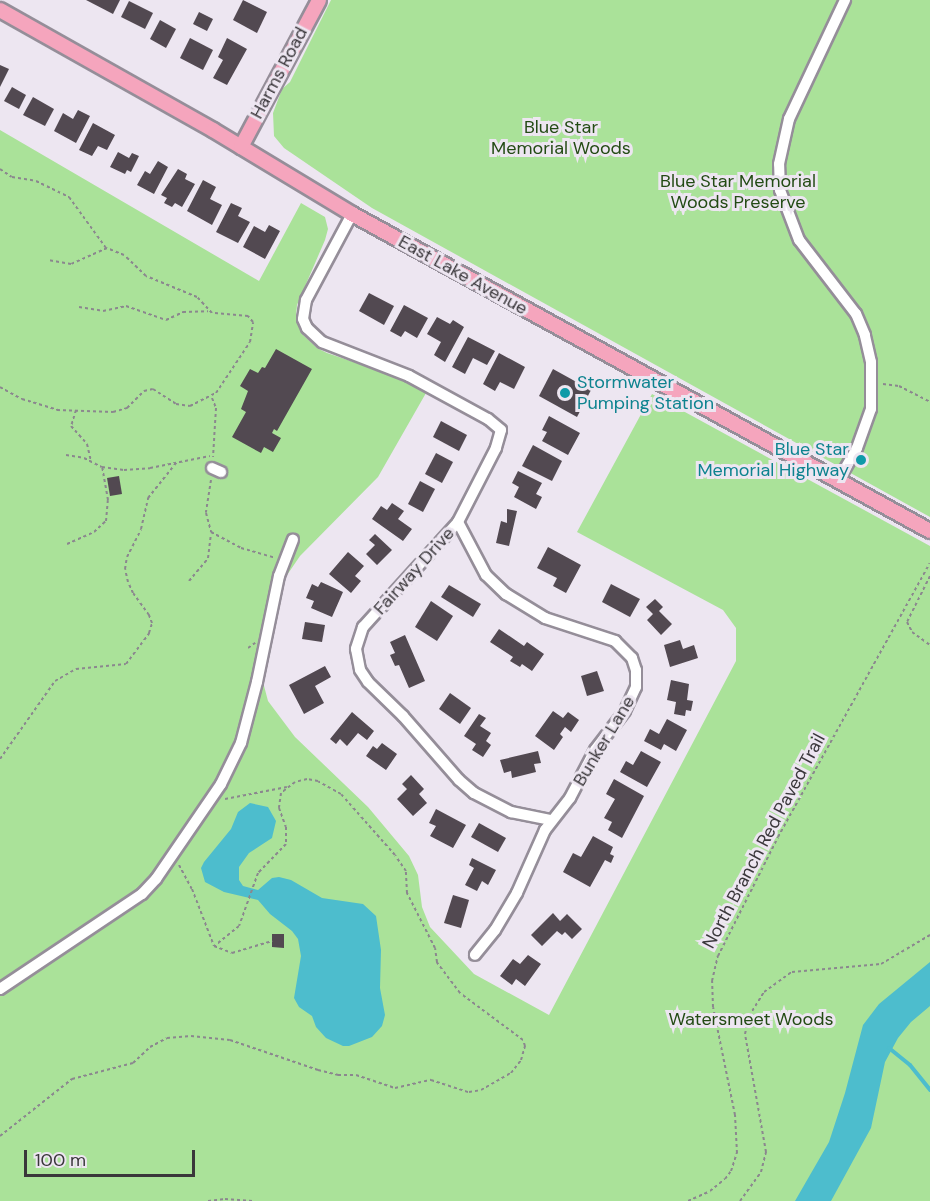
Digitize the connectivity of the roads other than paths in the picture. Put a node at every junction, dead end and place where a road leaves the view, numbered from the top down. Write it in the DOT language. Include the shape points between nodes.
graph roads {
  1 [pos="319,0"];
  2 [pos="845,0"];
  3 [pos="0,10"];
  4 [pos="241,147"];
  5 [pos="352,214"];
  6 [pos="838,481"];
  7 [pos="458,522"];
  8 [pos="930,531"];
  9 [pos="293,540"];
  10 [pos="551,820"];
  11 [pos="475,955"];
  12 [pos="0,989"];
  1 -- 4 [label="main road, Harms Road"];
  2 -- 6 [label="street" via="789,119 779,164 780,190 799,240 856,314 865,335 873,384 871,409"];
  3 -- 4 [label="main road, East Lake Avenue"];
  4 -- 5 [label="main road, East Lake Avenue"];
  5 -- 6 [label="main road, East Lake Avenue"];
  5 -- 7 [label="street, Fairway Drive" via="306,300 303,319 322,342 409,376 501,430 501,438"];
  6 -- 8 [label="main road, East Lake Avenue"];
  7 -- 10 [label="street, Bunker Lane" via="486,575 506,594 545,618 615,640 632,658 636,670 636,687 625,711 595,750 570,798"];
  7 -- 10 [label="street, Fairway Drive" via="363,627 356,649 360,670 474,793 511,812"];
  9 -- 12 [label="street" via="284,561 241,743 230,770 156,879 133,902"];
  10 -- 11 [label="street, Bunker Lane" via="517,892"];
}
